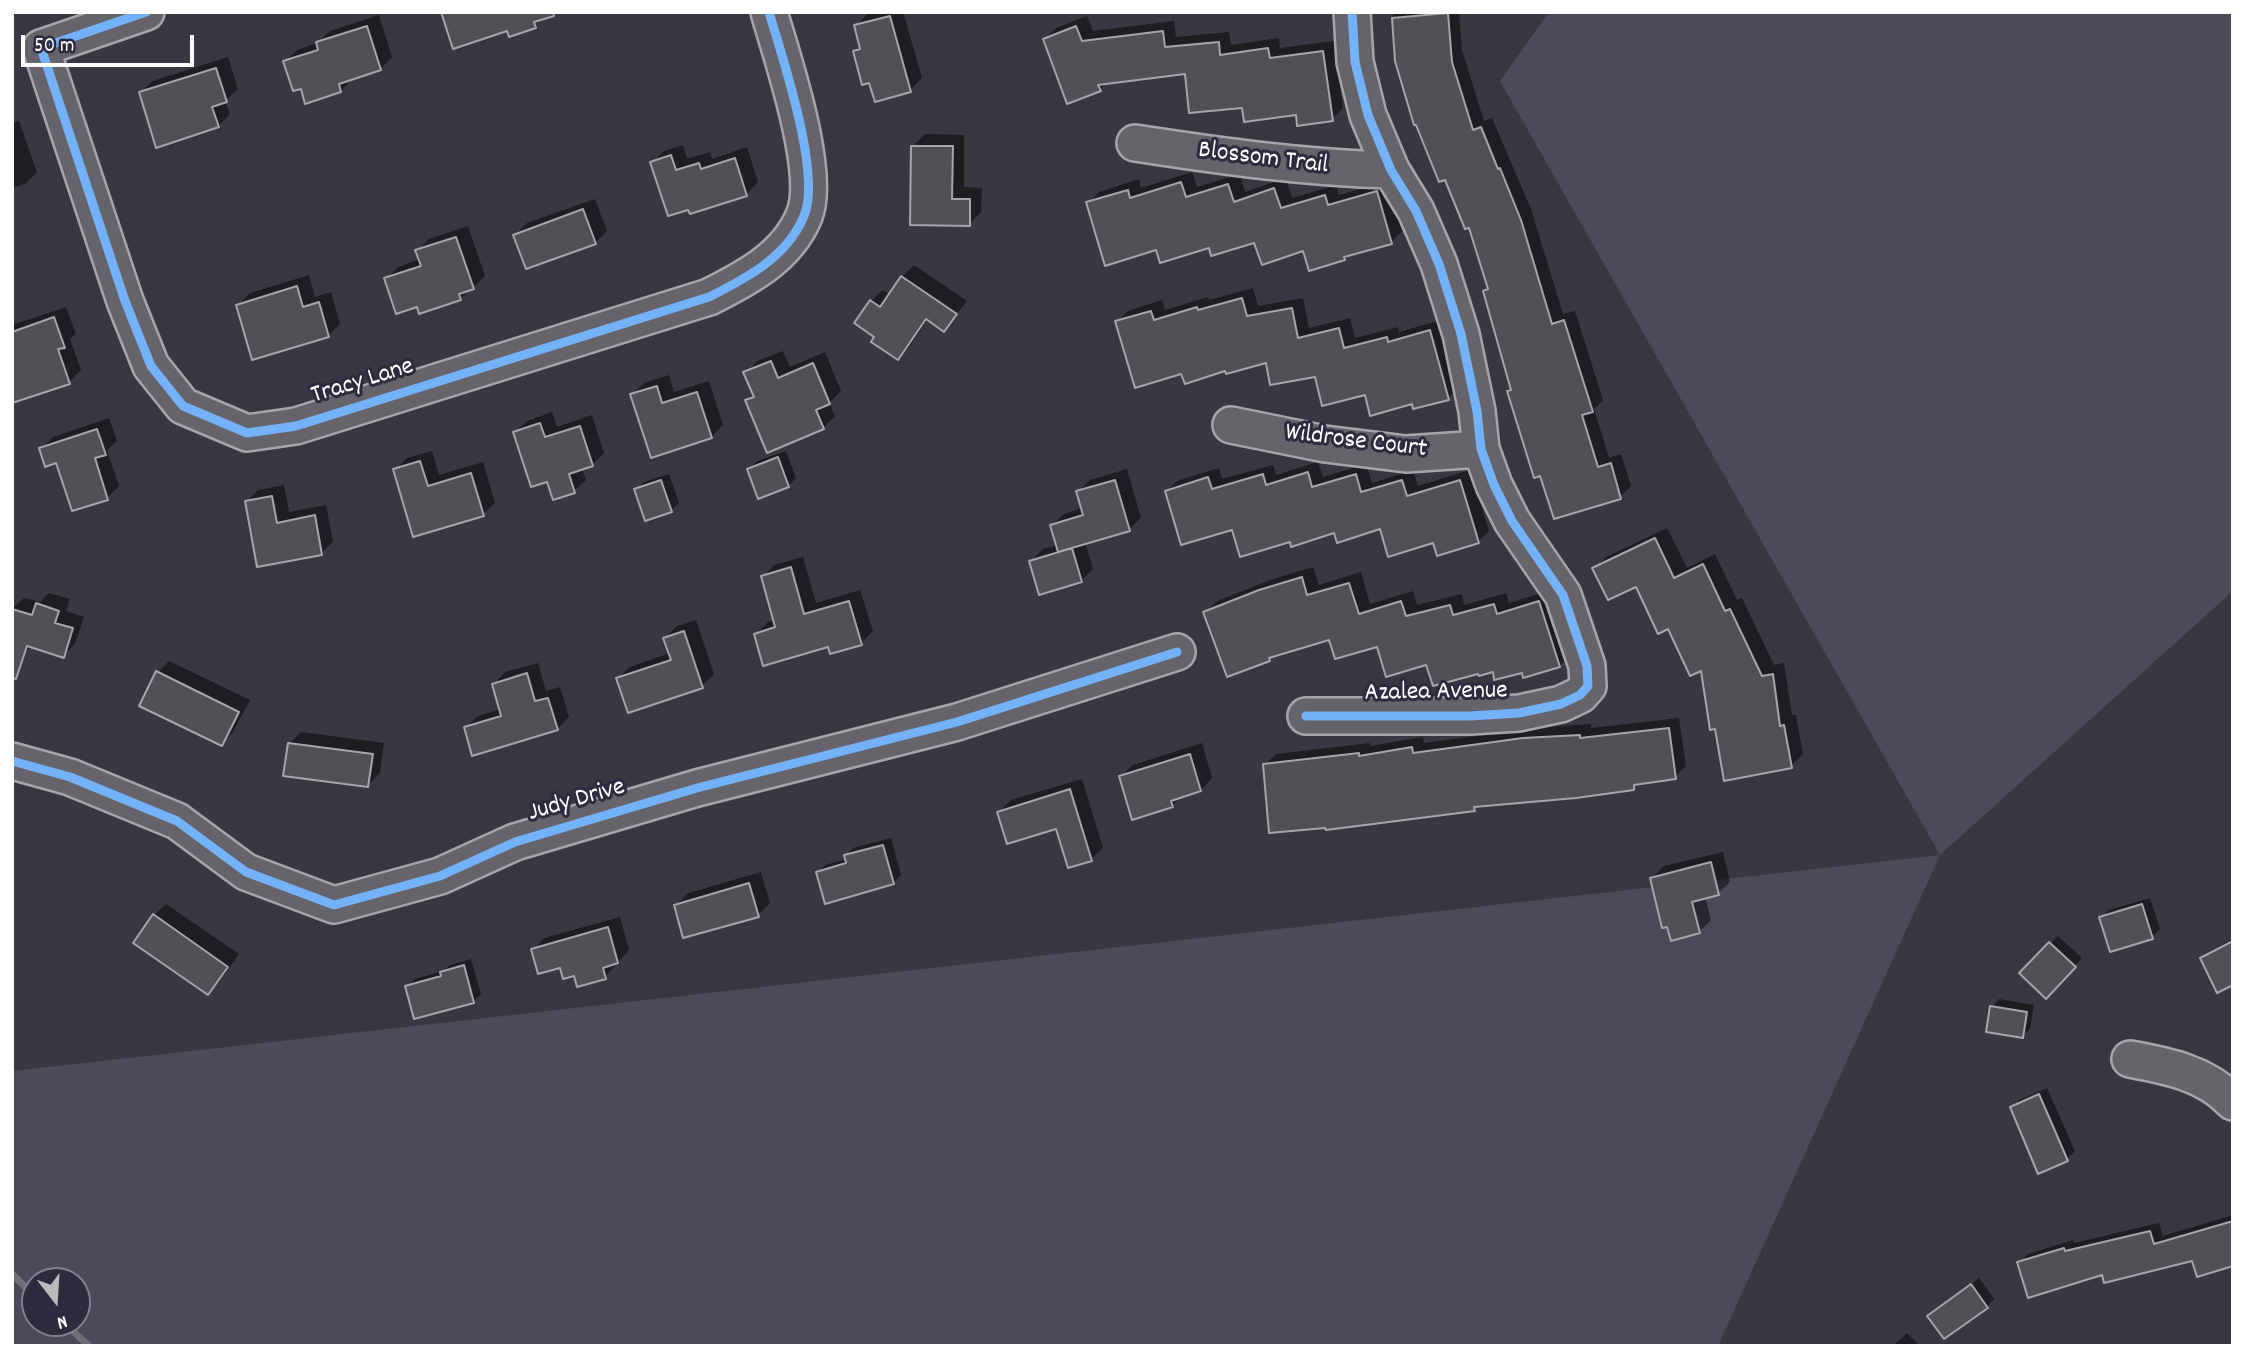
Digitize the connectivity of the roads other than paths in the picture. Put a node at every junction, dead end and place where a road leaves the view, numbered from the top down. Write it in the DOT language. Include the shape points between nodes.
graph roads {
  1 [pos="146,12"];
  2 [pos="769,12"];
  3 [pos="1352,12"];
  4 [pos="27,53"];
  5 [pos="1135,143"];
  6 [pos="1391,170"];
  7 [pos="1231,425"];
  8 [pos="1481,449"];
  9 [pos="1177,652"];
  10 [pos="1306,716"];
  11 [pos="12,761"];
  12 [pos="2130,1059"];
  13 [pos="2233,1102"];
  1 -- 4 [label="street, Tracy Lane"];
  2 -- 4 [label="street, Tracy Lane" via="800,121 809,190 805,215 765,266 709,297 296,425 247,433 183,406 151,366"];
  3 -- 6 [label="street" via="1362,95"];
  5 -- 6 [label="street, Blossom Trail" via="1263,162"];
  6 -- 8 [label="street" via="1416,211 1439,264 1461,334 1478,411"];
  7 -- 8 [label="street, Wildrose Court" via="1406,454"];
  8 -- 10 [label="street, Azalea Avenue" via="1512,521 1563,595 1580,640 1588,686 1565,702 1519,713"];
  9 -- 11 [label="street, Judy Drive" via="957,722 697,788 515,842 440,876 334,905 246,872 177,821 70,777"];
  12 -- 13 [label="street" via="2174,1067 2219,1088"];
}
